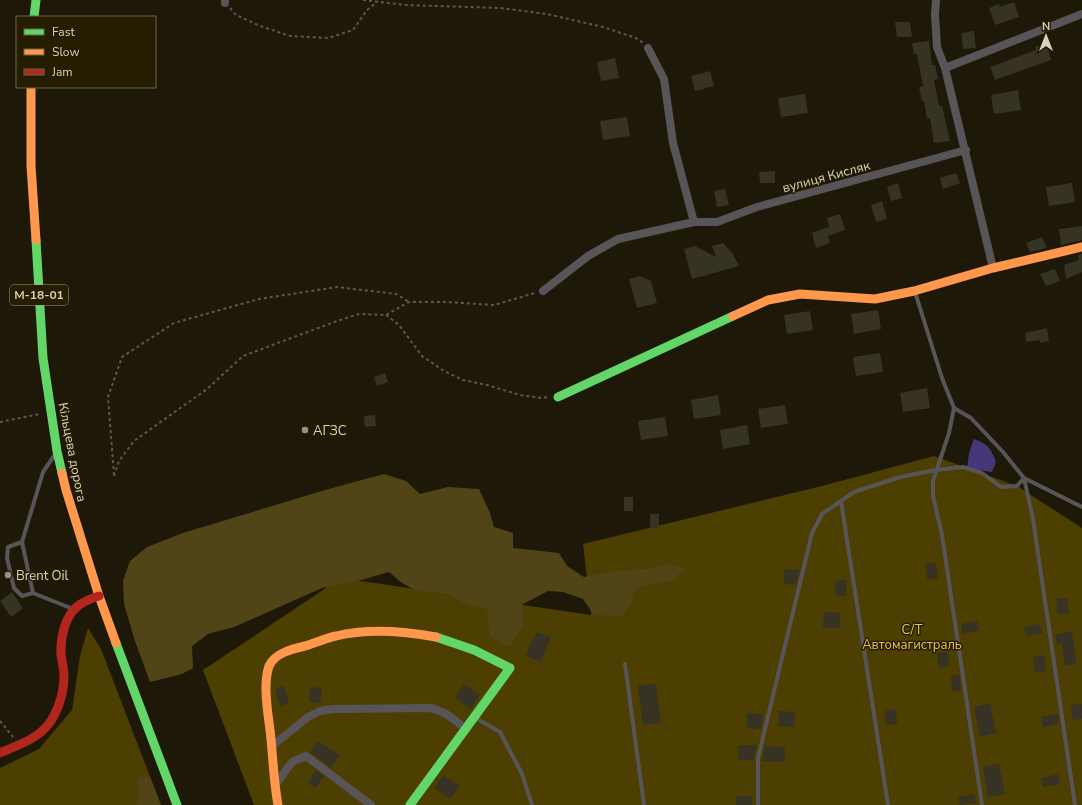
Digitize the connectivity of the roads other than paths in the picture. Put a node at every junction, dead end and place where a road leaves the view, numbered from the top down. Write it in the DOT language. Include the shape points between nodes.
graph roads {
  1 [pos="36,0"];
  2 [pos="936,0"];
  3 [pos="1082,14"];
  4 [pos="34,16"];
  5 [pos="648,48"];
  6 [pos="945,68"];
  7 [pos="31,88"];
  8 [pos="966,150"];
  9 [pos="694,222"];
  10 [pos="1082,248"];
  11 [pos="993,268"];
  12 [pos="543,291"];
  13 [pos="914,291"];
  14 [pos="558,397"];
  15 [pos="954,408"];
  16 [pos="57,450"];
  17 [pos="936,470"];
  18 [pos="1024,478"];
  19 [pos="841,501"];
  20 [pos="1082,508"];
  21 [pos="22,542"];
  22 [pos="33,593"];
  23 [pos="99,596"];
  24 [pos="75,609"];
  25 [pos="625,664"];
  26 [pos="474,717"];
  27 [pos="466,728"];
  28 [pos="272,746"];
  29 [pos="0,753"];
  30 [pos="276,784"];
  31 [pos="177,805"];
  32 [pos="278,805"];
  33 [pos="371,805"];
  34 [pos="410,805"];
  35 [pos="532,805"];
  36 [pos="644,805"];
  37 [pos="758,805"];
  38 [pos="888,805"];
  39 [pos="982,805"];
  40 [pos="1075,805"];
  1 -- 4 [label="main road"];
  2 -- 6 [label="street" via="937,47"];
  3 -- 6 [label="street"];
  5 -- 9 [label="street" via="664,79 673,143"];
  6 -- 8 [label="street"];
  7 -- 16 [label="main road, Кільцева дорога / М-18-01" via="31,166 43,358"];
  8 -- 9 [label="street, вулиця Кисляк" via="757,207 717,222"];
  8 -- 11 [label="street"];
  9 -- 12 [label="street, вулиця Кисляк" via="618,239 588,256"];
  10 -- 11 [label="main road"];
  11 -- 13 [label="main road"];
  13 -- 14 [label="main road" via="875,299 800,294 768,300"];
  13 -- 15 [label="lane"];
  15 -- 17 [label="lane"];
  15 -- 18 [label="lane" via="971,418"];
  16 -- 21 [label="lane" via="43,472"];
  16 -- 23 [label="main road, Кільцева дорога / М-18-01" via="66,490"];
  17 -- 18 [label="lane" via="963,467 982,473 1001,487 1017,486"];
  17 -- 19 [label="lane" via="900,477 854,492"];
  17 -- 39 [label="lane" via="933,496 942,535"];
  18 -- 20 [label="lane"];
  18 -- 40 [label="lane" via="1034,526"];
  19 -- 37 [label="lane" via="822,514 812,533 758,758"];
  19 -- 38 [label="lane"];
  21 -- 22 [label="lane"];
  21 -- 22 [label="lane" via="8,547 7,558 14,588 22,596"];
  22 -- 24 [label="lane"];
  23 -- 24 [label="main road"];
  23 -- 31 [label="main road, Кільцева дорога / М-18-01"];
  24 -- 29 [label="main road" via="64,633 61,652 64,678 60,700 52,719 41,732"];
  25 -- 36 [label="lane"];
  26 -- 27 [label="main road"];
  26 -- 28 [label="main road" via="510,668 468,647 446,639 416,633 365,632 336,636 274,658 269,666 266,676"];
  26 -- 35 [label="lane" via="500,732 522,774"];
  27 -- 28 [label="street" via="454,718 430,708 333,709 320,711 308,717"];
  27 -- 34 [label="main road"];
  28 -- 30 [label="main road"];
  30 -- 32 [label="main road"];
  30 -- 33 [label="street" via="292,762 306,756"];
}
